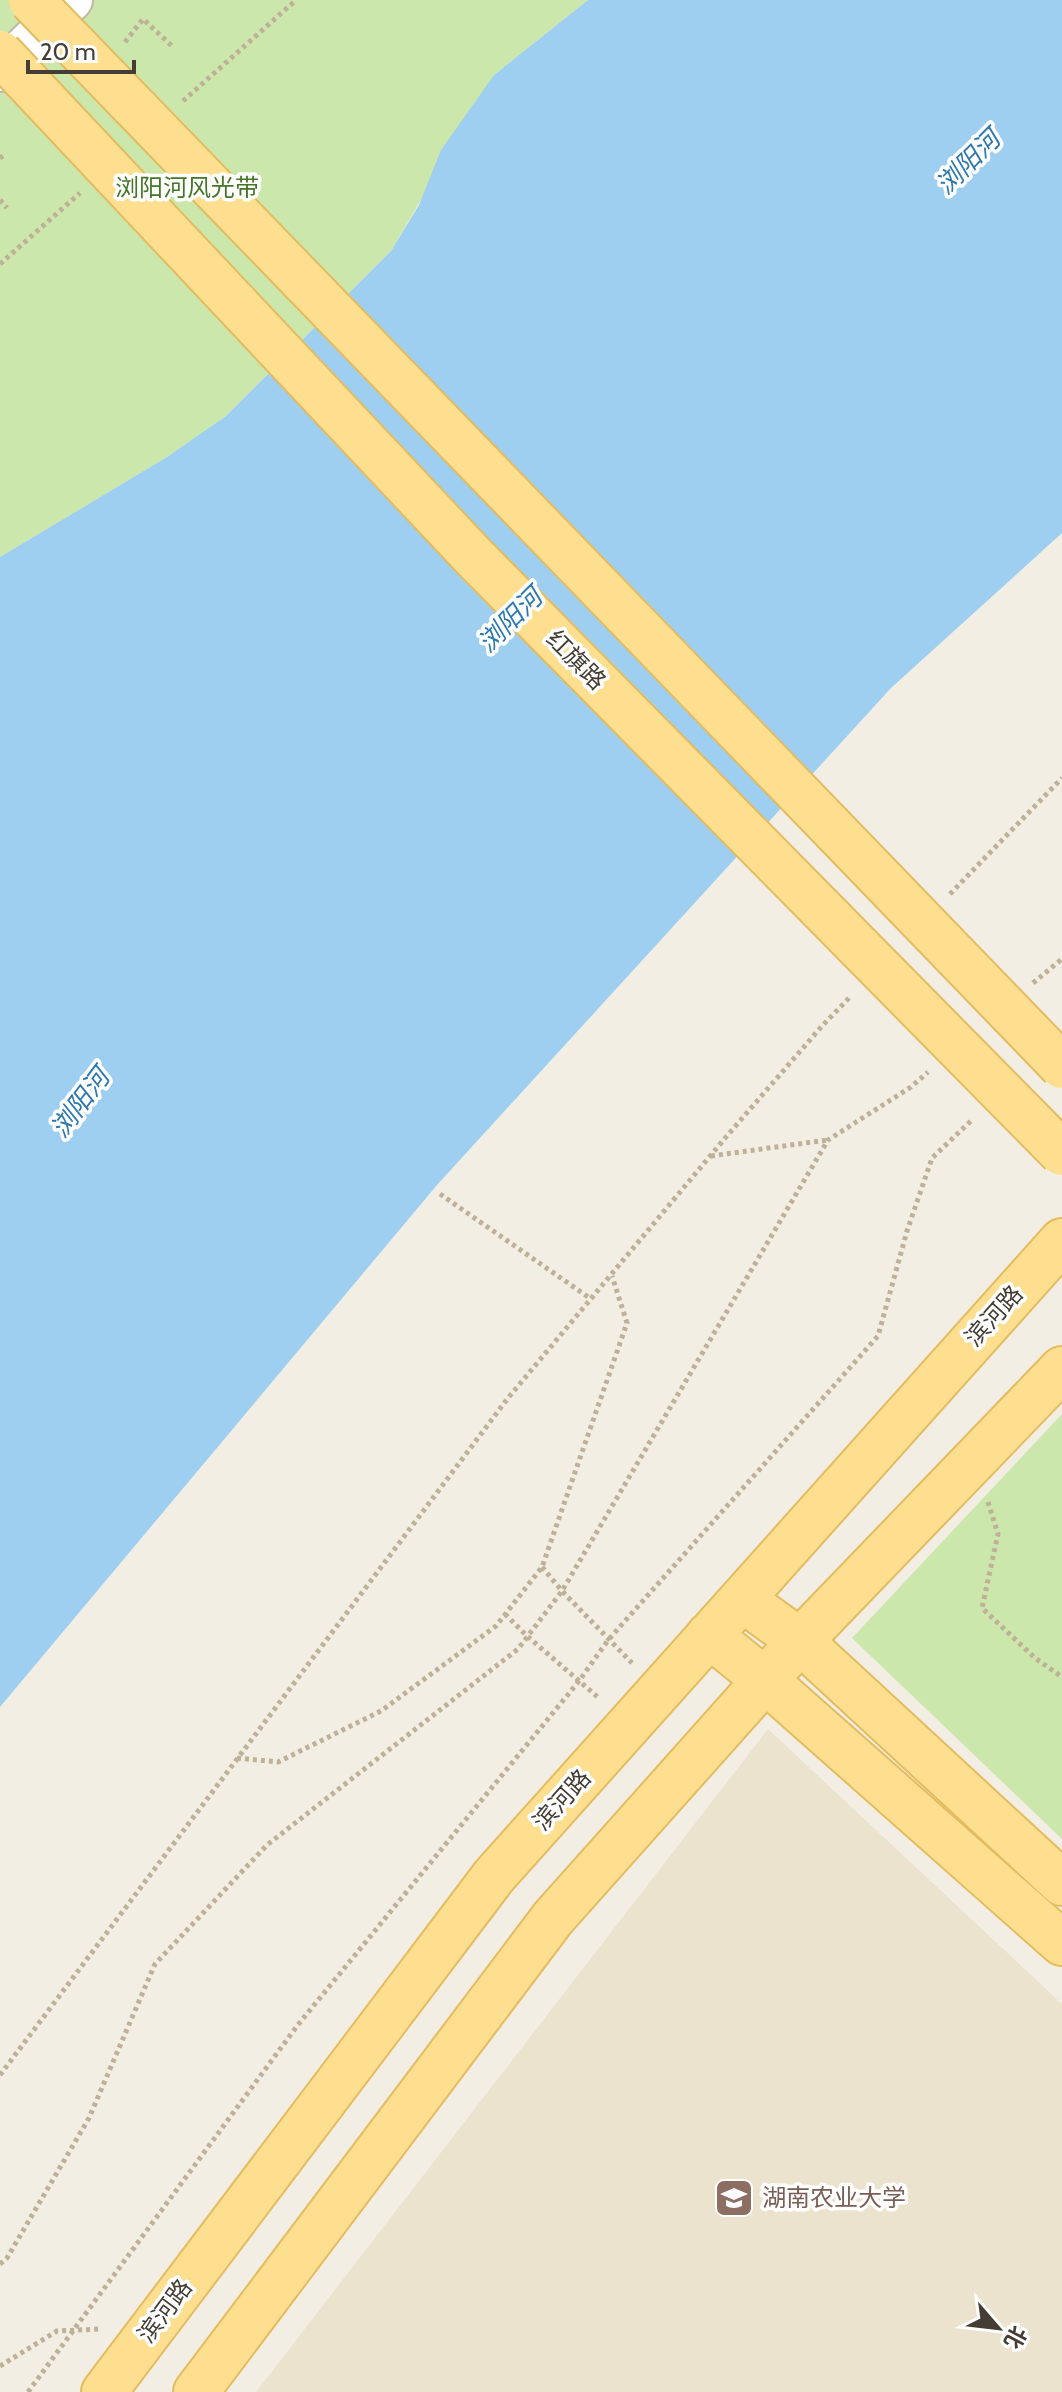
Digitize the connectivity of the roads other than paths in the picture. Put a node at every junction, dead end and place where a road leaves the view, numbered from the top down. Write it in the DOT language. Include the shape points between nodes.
graph roads {
  1 [pos="31,0"];
  2 [pos="72,0"];
  3 [pos="0,53"];
  4 [pos="0,71"];
  5 [pos="1062,1066"];
  6 [pos="1056,1150"];
  7 [pos="1062,1241"];
  8 [pos="1062,1369"];
  9 [pos="743,1600"];
  10 [pos="709,1635"];
  11 [pos="800,1641"];
  12 [pos="765,1680"];
  13 [pos="1062,1883"];
  14 [pos="1062,1943"];
  15 [pos="104,2392"];
  16 [pos="196,2392"];
  1 -- 5 [label="main road, bridge"];
  2 -- 4 [label="street"];
  3 -- 6 [label="main road, 红旗路, bridge" via="473,556"];
  7 -- 9 [label="main road, 滨河路"];
  8 -- 11 [label="main road"];
  9 -- 10 [label="main road, 滨河路"];
  9 -- 11 [label="main road"];
  10 -- 12 [label="main road"];
  10 -- 15 [label="main road, 滨河路" via="494,1876"];
  11 -- 12 [label="main road"];
  11 -- 13 [label="main road"];
  12 -- 14 [label="main road"];
  12 -- 16 [label="main road" via="553,1918"];
}
